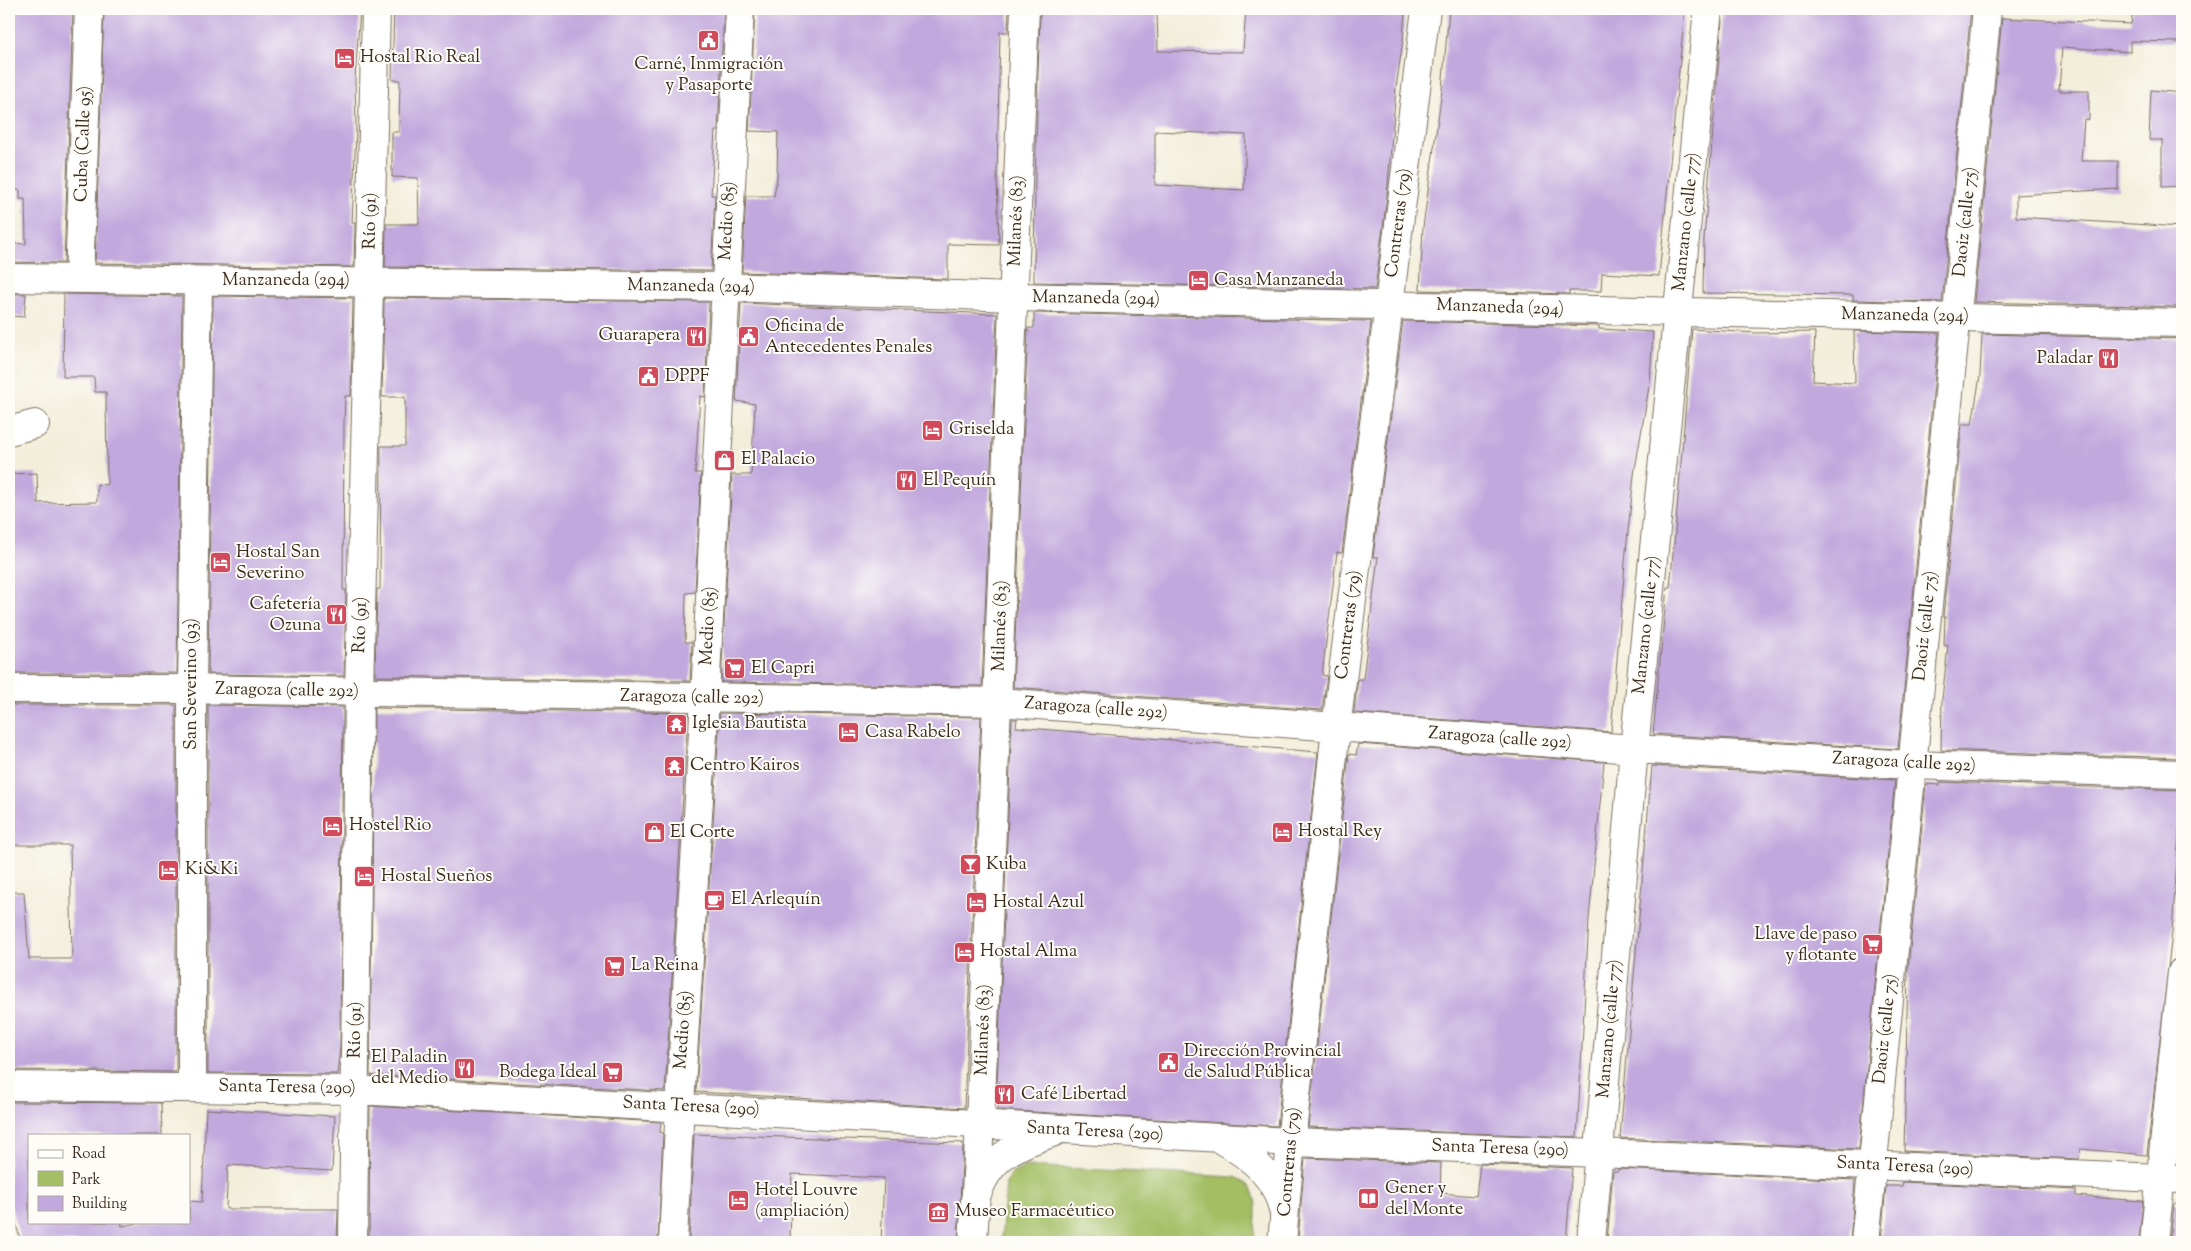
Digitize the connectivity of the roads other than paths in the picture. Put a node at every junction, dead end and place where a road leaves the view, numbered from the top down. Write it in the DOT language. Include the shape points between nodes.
graph roads {
  1 [pos="89,9"];
  2 [pos="376,9"];
  3 [pos="740,9"];
  4 [pos="1025,9"];
  5 [pos="1426,9"];
  6 [pos="1708,9"];
  7 [pos="1987,9"];
  8 [pos="9,278"];
  9 [pos="79,279"];
  10 [pos="198,281"];
  11 [pos="370,281"];
  12 [pos="725,287"];
  13 [pos="1014,297"];
  14 [pos="1390,304"];
  15 [pos="1678,313"];
  16 [pos="1956,317"];
  17 [pos="2182,322"];
  18 [pos="35,424"];
  19 [pos="9,431"];
  20 [pos="9,689"];
  21 [pos="192,689"];
  22 [pos="359,692"];
  23 [pos="705,698"];
  24 [pos="998,702"];
  25 [pos="1336,728"];
  26 [pos="1634,749"];
  27 [pos="1912,765"];
  28 [pos="2182,774"];
  29 [pos="2182,972"];
  30 [pos="9,1086"];
  31 [pos="192,1087"];
  32 [pos="355,1090"];
  33 [pos="679,1105"];
  34 [pos="980,1125"];
  35 [pos="1060,1130"];
  36 [pos="1218,1138"];
  37 [pos="1291,1142"];
  38 [pos="1599,1153"];
  39 [pos="1872,1166"];
  40 [pos="2171,1179"];
  41 [pos="975,1200"];
  42 [pos="1284,1214"];
  43 [pos="353,1242"];
  44 [pos="673,1242"];
  45 [pos="973,1242"];
  46 [pos="1282,1242"];
  47 [pos="1592,1242"];
  48 [pos="1865,1242"];
  49 [pos="2154,1242"];
  1 -- 9 [label="street, Cuba (Calle 95)"];
  2 -- 11 [label="street, Río (91)"];
  3 -- 12 [label="street, Medio (85)"];
  4 -- 13 [label="street, Milanés (83)"];
  5 -- 14 [label="street, Contreras (79)"];
  6 -- 15 [label="street, Manzano (calle 77)"];
  7 -- 16 [label="street, Daoiz (calle 75)"];
  8 -- 9 [label="street, Manzaneda (294)"];
  9 -- 10 [label="street, Manzaneda (294)"];
  10 -- 11 [label="street, Manzaneda (294)"];
  10 -- 21 [label="street, San Severino (93)"];
  11 -- 12 [label="street, Manzaneda (294)"];
  11 -- 22 [label="street, Río (91)"];
  12 -- 13 [label="street, Manzaneda (294)"];
  12 -- 23 [label="street, Medio (85)"];
  13 -- 14 [label="street, Manzaneda (294)"];
  13 -- 24 [label="street, Milanés (83)"];
  14 -- 15 [label="street, Manzaneda (294)"];
  14 -- 25 [label="street, Contreras (79)"];
  15 -- 16 [label="street, Manzaneda (294)"];
  15 -- 26 [label="street, Manzano (calle 77)"];
  16 -- 17 [label="street, Manzaneda (294)"];
  16 -- 27 [label="street, Daoiz (calle 75)"];
  18 -- 19 [label="street"];
  20 -- 21 [label="street, Zaragoza (calle 292)"];
  21 -- 22 [label="street, Zaragoza (calle 292)"];
  21 -- 31 [label="street, San Severino (93)"];
  22 -- 23 [label="street, Zaragoza (calle 292)"];
  22 -- 32 [label="street, Río (91)"];
  23 -- 24 [label="street, Zaragoza (calle 292)"];
  23 -- 33 [label="street, Medio (85)"];
  24 -- 25 [label="street, Zaragoza (calle 292)"];
  24 -- 34 [label="street, Milanés (83)"];
  25 -- 26 [label="street, Zaragoza (calle 292)"];
  25 -- 37 [label="street, Contreras (79)"];
  26 -- 27 [label="street, Zaragoza (calle 292)"];
  26 -- 38 [label="street, Manzano (calle 77)"];
  27 -- 28 [label="street, Zaragoza (calle 292)"];
  27 -- 39 [label="street, Daoiz (calle 75)"];
  29 -- 40 [label="street"];
  30 -- 31 [label="street, Santa Teresa (290)"];
  31 -- 32 [label="street, Santa Teresa (290)"];
  32 -- 33 [label="street, Santa Teresa (290)"];
  32 -- 43 [label="street, Río (91)"];
  33 -- 34 [label="street, Santa Teresa (290)"];
  33 -- 44 [label="street, Medio (85)"];
  34 -- 35 [label="street, Santa Teresa (290)"];
  34 -- 41 [label="street, Milanés (83)"];
  35 -- 36 [label="street, Santa Teresa (290)"];
  35 -- 41 [label="street" via="1036,1138 998,1158 988,1169"];
  36 -- 37 [label="street, Santa Teresa (290)"];
  36 -- 42 [label="street" via="1267,1174 1277,1188"];
  37 -- 38 [label="street, Santa Teresa (290)"];
  37 -- 42 [label="street, Contreras (79)"];
  38 -- 39 [label="street, Santa Teresa (290)"];
  38 -- 47 [label="street, Manzano (calle 77)"];
  39 -- 40 [label="street, Santa Teresa (290)"];
  39 -- 48 [label="street, Daoiz (calle 75)"];
  40 -- 49 [label="street"];
  41 -- 45 [label="street, Milanés (83)"];
  42 -- 46 [label="street, Contreras (79)"];
}
